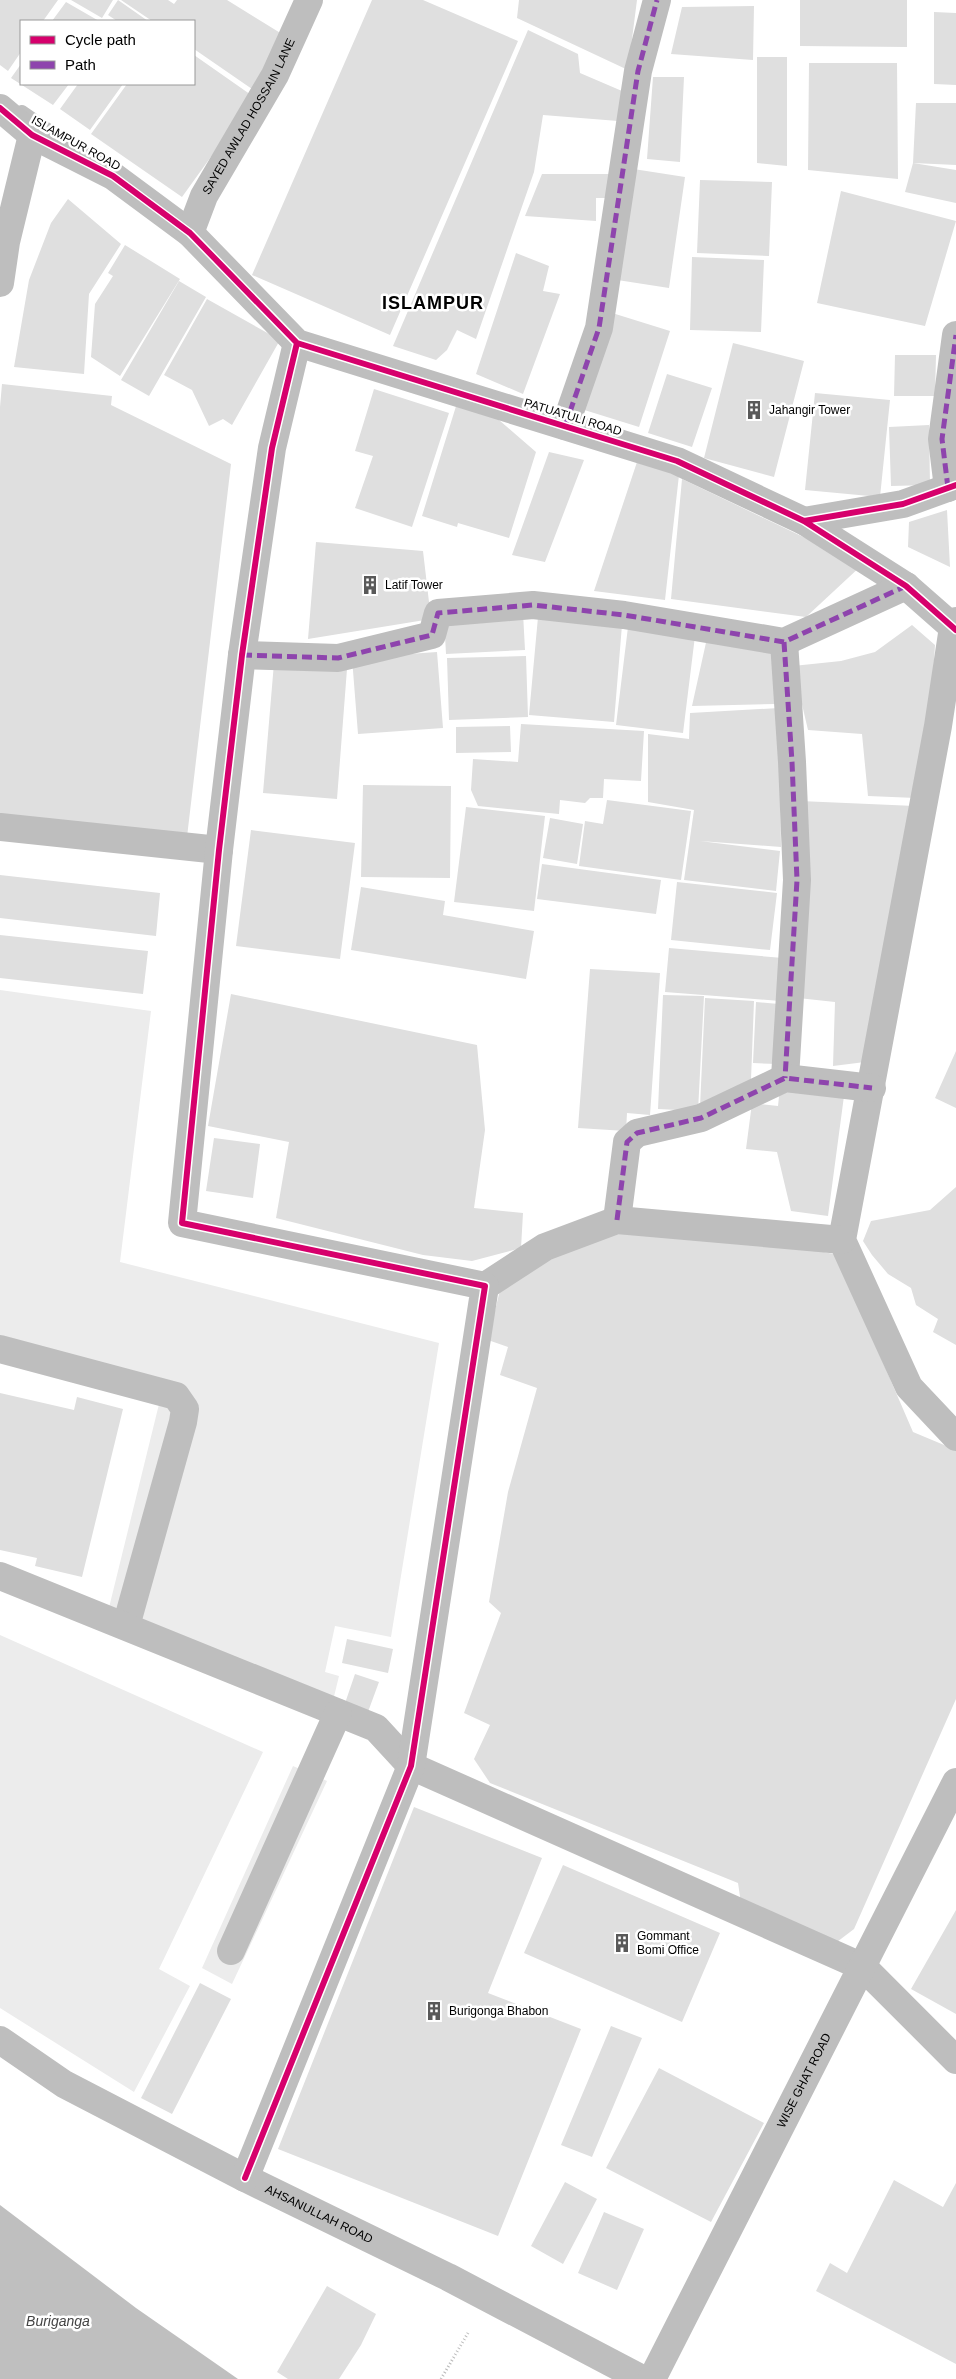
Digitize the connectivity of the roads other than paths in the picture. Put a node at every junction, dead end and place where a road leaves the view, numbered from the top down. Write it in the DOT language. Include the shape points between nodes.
graph roads {
  1 [pos="309,0"];
  2 [pos="657,0"];
  3 [pos="0,108"];
  4 [pos="32,134"];
  5 [pos="190,233"];
  6 [pos="0,283"];
  7 [pos="956,335"];
  8 [pos="297,343"];
  9 [pos="565,426"];
  10 [pos="952,487"];
  11 [pos="804,521"];
  12 [pos="906,586"];
  13 [pos="955,626"];
  14 [pos="784,642"];
  15 [pos="242,655"];
  16 [pos="0,827"];
  17 [pos="219,850"];
  18 [pos="785,1078"];
  19 [pos="872,1088"];
  20 [pos="617,1220"];
  21 [pos="842,1240"];
  22 [pos="485,1286"];
  23 [pos="0,1349"];
  24 [pos="956,1437"];
  25 [pos="0,1576"];
  26 [pos="126,1626"];
  27 [pos="338,1712"];
  28 [pos="411,1766"];
  29 [pos="956,1782"];
  30 [pos="231,1951"];
  31 [pos="864,1967"];
  32 [pos="0,2040"];
  33 [pos="956,2060"];
  34 [pos="246,2178"];
  35 [pos="642,2379"];
  36 [pos="652,2379"];
  1 -- 5 [label="street, SAYED AWLAD HOSSAIN LANE" via="275,75 204,196"];
  2 -- 9 [label="street" via="638,71 599,328"];
  3 -- 4 [label="street, ISLAMPUR ROAD"];
  4 -- 5 [label="street, ISLAMPUR ROAD" via="114,176"];
  4 -- 6 [label="street" via="6,242"];
  5 -- 8 [label="street, PATUATULI ROAD"];
  7 -- 10 [label="street" via="942,439"];
  8 -- 9 [label="street, PATUATULI ROAD"];
  8 -- 15 [label="street" via="272,448"];
  9 -- 11 [label="street, PATUATULI ROAD" via="677,461"];
  10 -- 11 [label="street" via="903,504"];
  11 -- 12 [label="street, PATUATULI ROAD"];
  12 -- 13 [label="street, PATUATULI ROAD"];
  12 -- 14 [label="street"];
  13 -- 19 [label="street"];
  14 -- 15 [label="street" via="624,615 533,605 438,613 432,635 338,658"];
  14 -- 18 [label="street" via="797,880"];
  15 -- 17 [label="street"];
  16 -- 17 [label="street"];
  17 -- 22 [label="street" via="182,1223"];
  18 -- 19 [label="street"];
  18 -- 20 [label="street" via="701,1118 630,1137"];
  19 -- 21 [label="street"];
  20 -- 21 [label="street"];
  20 -- 22 [label="street" via="545,1247"];
  21 -- 24 [label="street" via="909,1387"];
  22 -- 28 [label="street"];
  23 -- 26 [label="street" via="176,1396 185,1409"];
  25 -- 26 [label="street"];
  26 -- 27 [label="street"];
  27 -- 28 [label="street" via="376,1728"];
  27 -- 30 [label="street"];
  28 -- 31 [label="street"];
  28 -- 34 [label="street"];
  29 -- 31 [label="street, WISE GHAT ROAD"];
  31 -- 33 [label="street"];
  31 -- 36 [label="street, WISE GHAT ROAD"];
  32 -- 34 [label="street, AHSANULLAH ROAD" via="64,2084"];
  34 -- 35 [label="street, AHSANULLAH ROAD" via="448,2277"];
}
